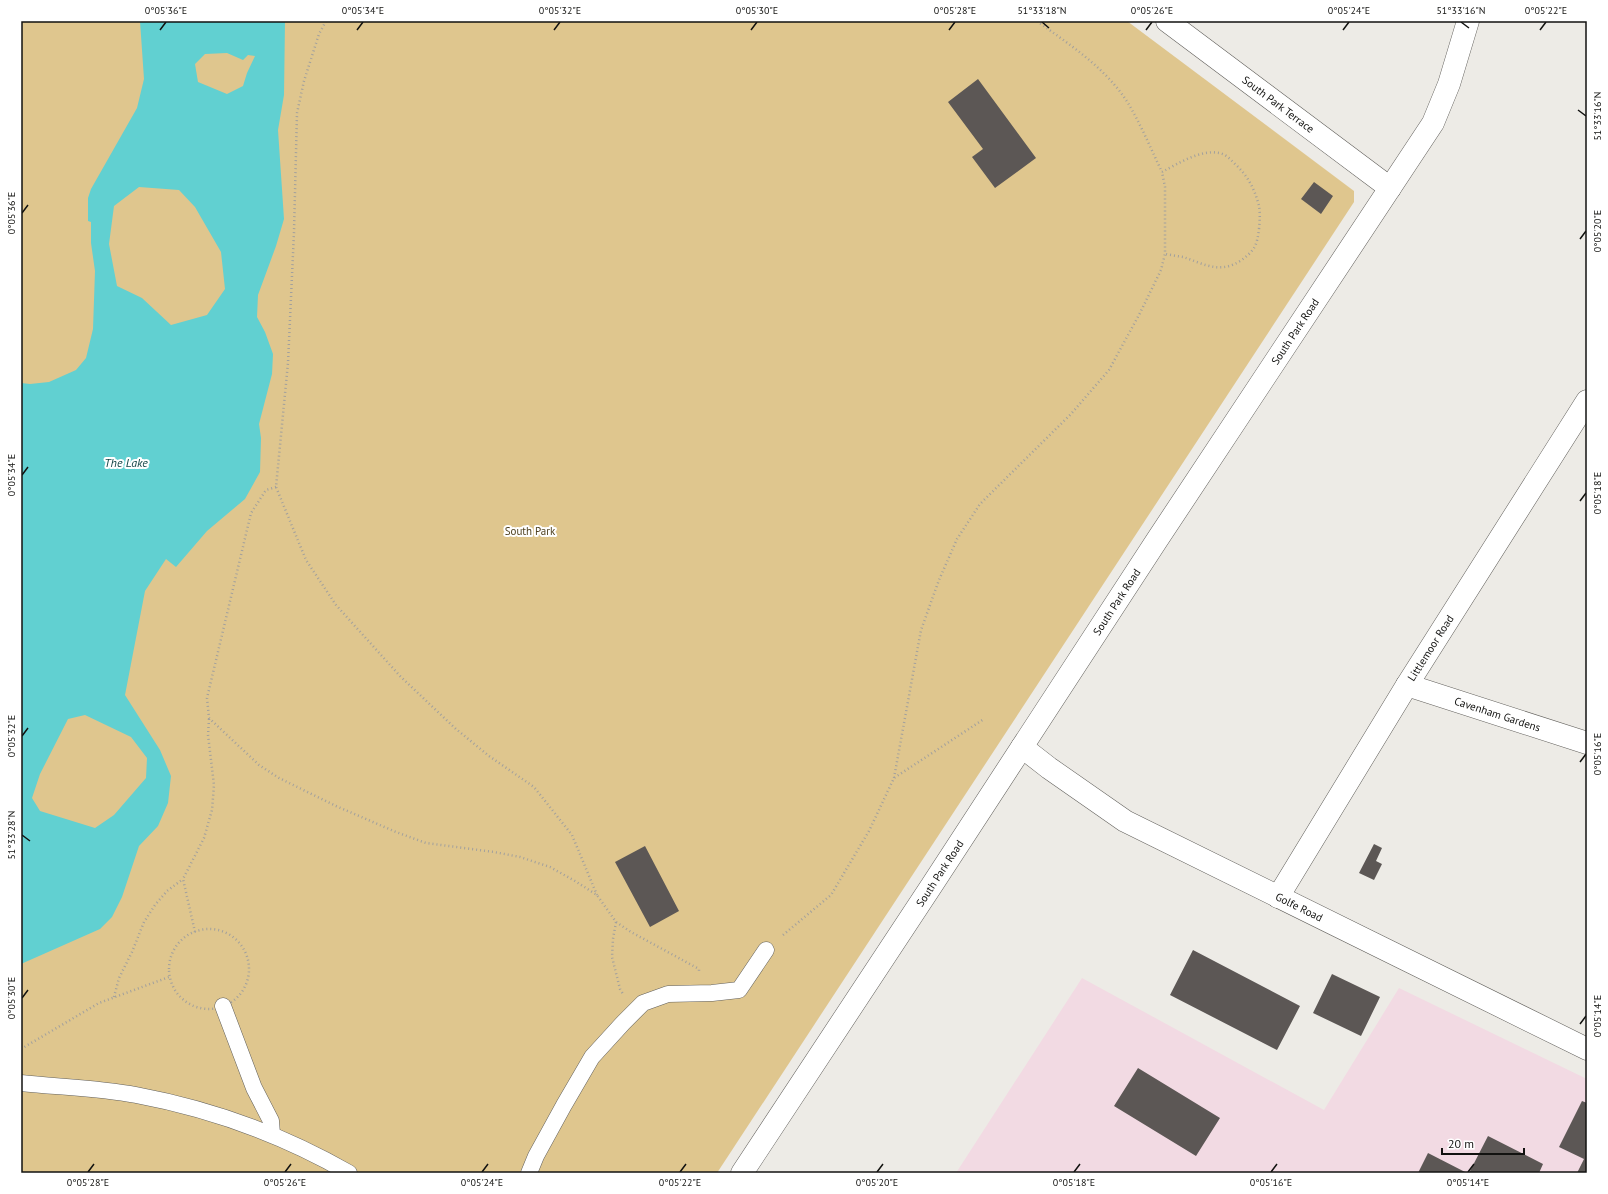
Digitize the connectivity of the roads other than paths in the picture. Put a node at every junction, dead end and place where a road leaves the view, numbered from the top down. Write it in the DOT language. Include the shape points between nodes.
graph roads {
  1 [pos="1167,21"];
  2 [pos="1468,21"];
  3 [pos="1390,188"];
  4 [pos="1587,401"];
  5 [pos="1578,432"];
  6 [pos="1407,685"];
  7 [pos="1587,743"];
  8 [pos="1022,747"];
  9 [pos="1278,897"];
  10 [pos="766,950"];
  11 [pos="223,1006"];
  12 [pos="1587,1049"];
  13 [pos="21,1083"];
  14 [pos="272,1134"];
  15 [pos="349,1173"];
  16 [pos="529,1173"];
  17 [pos="742,1173"];
  1 -- 3 [label="street, South Park Terrace"];
  2 -- 3 [label="street, South Park Road" via="1449,84 1433,122"];
  3 -- 8 [label="street, South Park Road"];
  4 -- 5 [label="street, Littlemoor Road"];
  5 -- 6 [label="street, Littlemoor Road"];
  6 -- 7 [label="street, Cavenham Gardens"];
  6 -- 9 [label="street, Littlemoor Road"];
  8 -- 9 [label="street, Golfe Road" via="1125,821"];
  8 -- 17 [label="street, South Park Road"];
  9 -- 12 [label="street, Golfe Road"];
  10 -- 16 [label="lane" via="739,990 668,994 643,1003 592,1057"];
  11 -- 14 [label="lane" via="254,1088 271,1121"];
  13 -- 14 [label="lane" via="135,1095 192,1107"];
  14 -- 15 [label="lane"];
}
